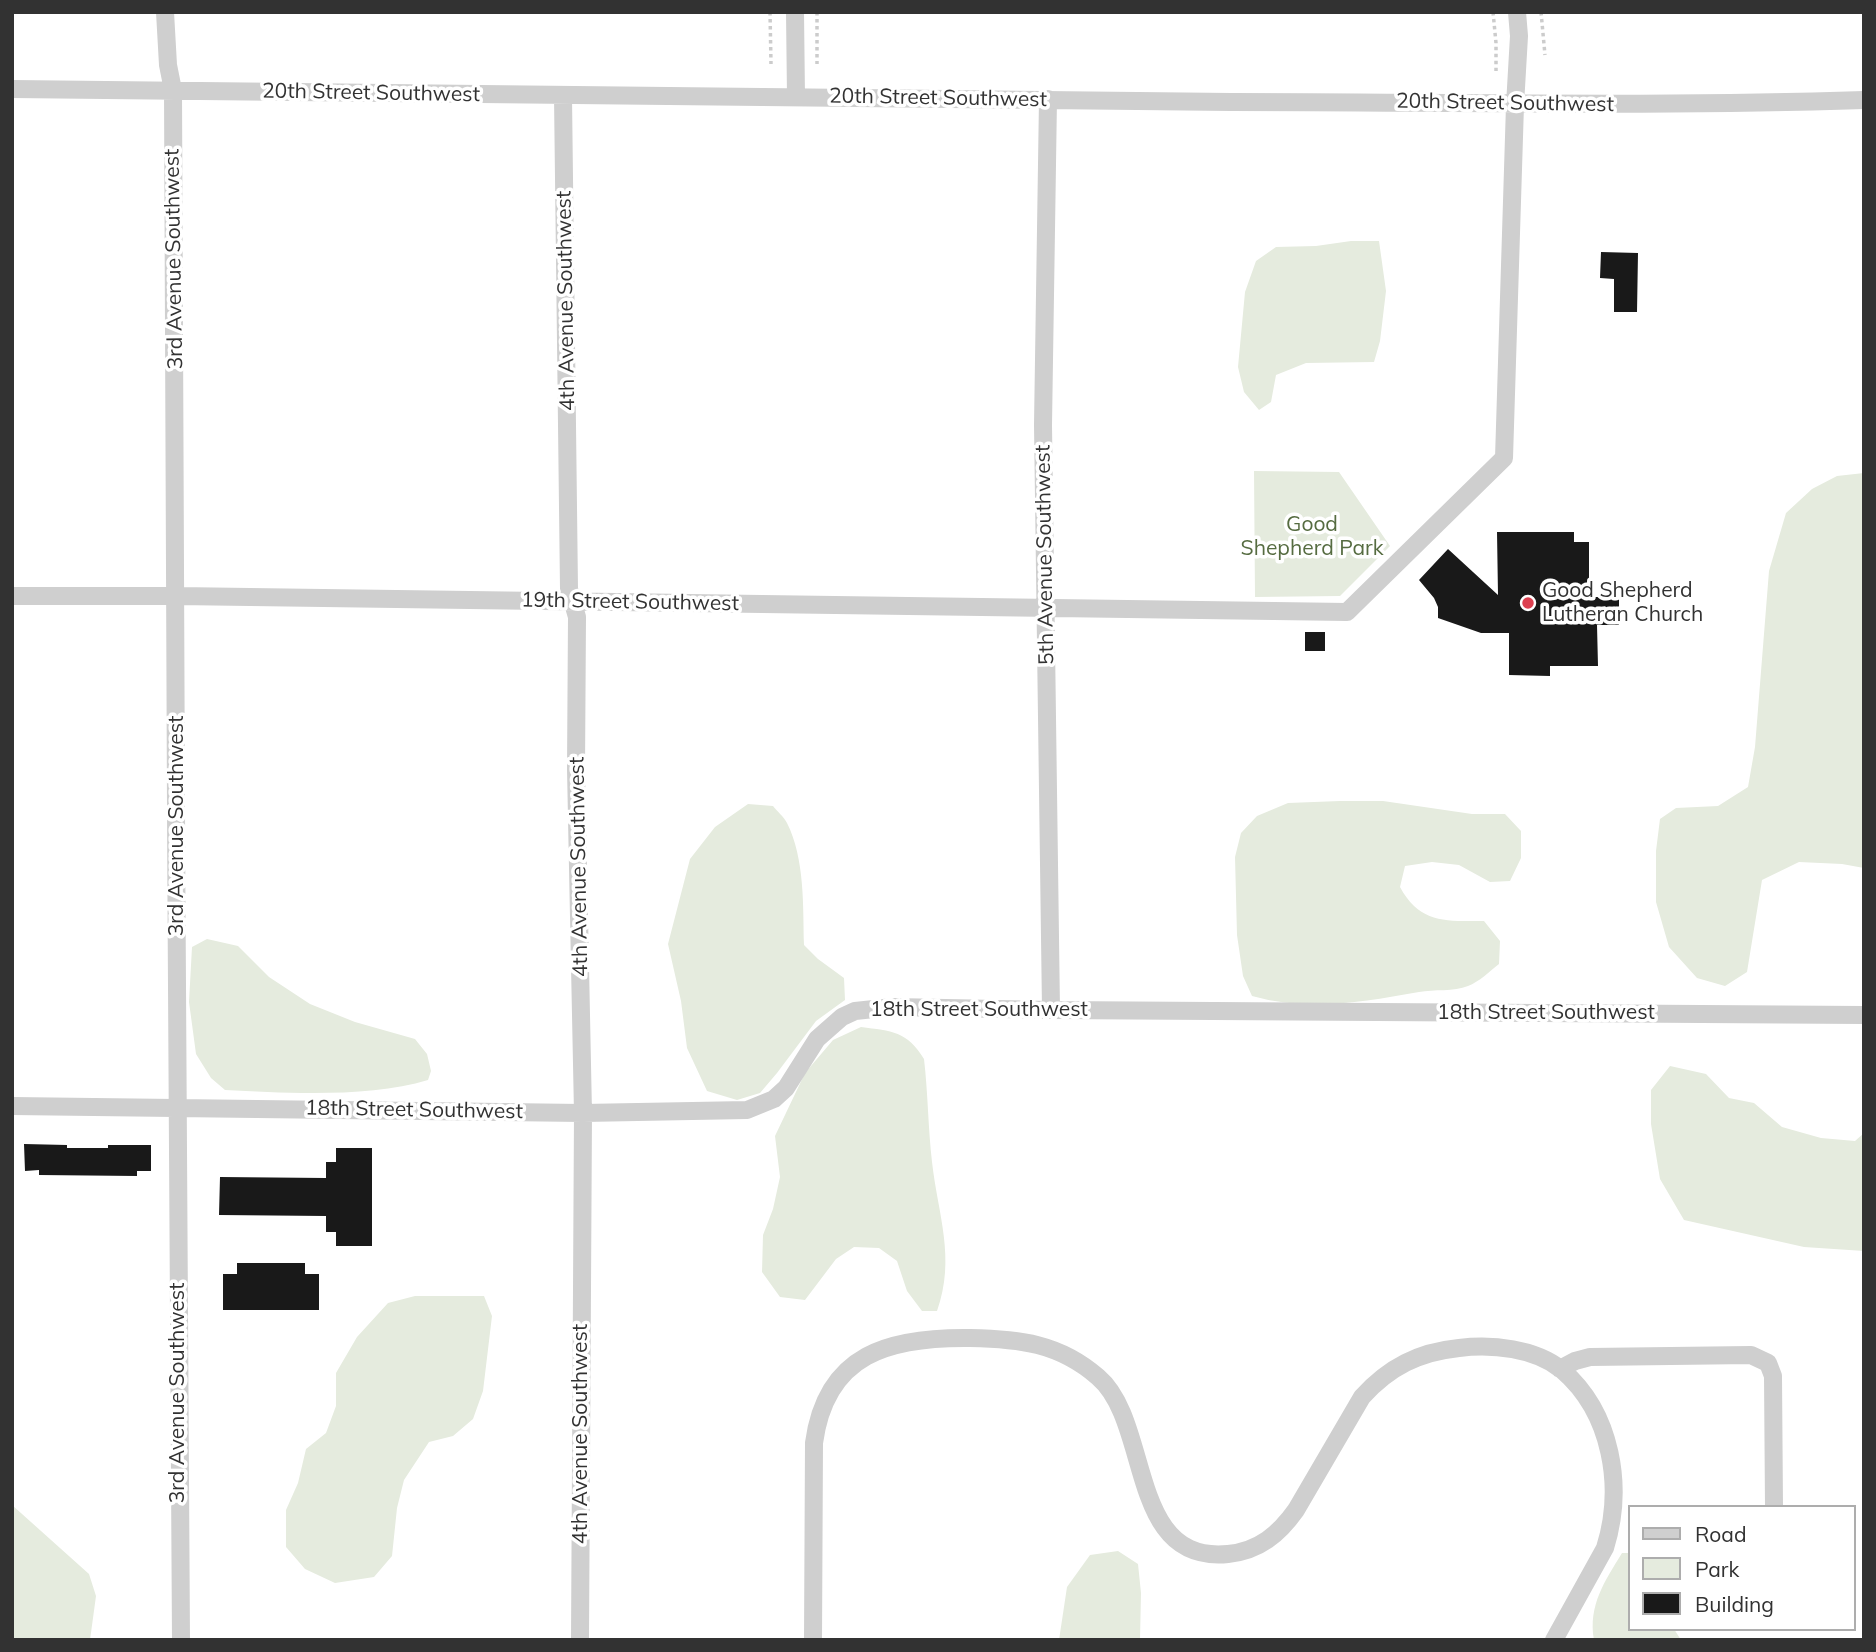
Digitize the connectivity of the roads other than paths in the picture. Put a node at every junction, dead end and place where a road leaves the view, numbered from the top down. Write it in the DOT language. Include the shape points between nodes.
graph roads {
  1 [pos="165,12"];
  2 [pos="795,12"];
  3 [pos="1517,12"];
  4 [pos="12,89"];
  5 [pos="173,90"];
  6 [pos="563,96"];
  7 [pos="796,97"];
  8 [pos="1048,99"];
  9 [pos="1864,100"];
  10 [pos="1515,105"];
  11 [pos="12,596"];
  12 [pos="177,596"];
  13 [pos="572,601"];
  14 [pos="1047,609"];
  15 [pos="1051,1010"];
  16 [pos="1864,1015"];
  17 [pos="12,1106"];
  18 [pos="178,1109"];
  19 [pos="583,1112"];
  20 [pos="1560,1368"];
  21 [pos="1774,1505"];
  22 [pos="181,1640"];
  23 [pos="580,1640"];
  24 [pos="813,1640"];
  25 [pos="1553,1640"];
  1 -- 5 [label="street, 3rd Avenue Southwest"];
  2 -- 7 [label="street"];
  3 -- 10 [label="street, 19th Street Southwest"];
  4 -- 5 [label="street, 20th Street Southwest"];
  5 -- 6 [label="street, 20th Street Southwest"];
  5 -- 12 [label="street, 3rd Avenue Southwest"];
  6 -- 7 [label="street, 20th Street Southwest"];
  6 -- 13 [label="street, 4th Avenue Southwest"];
  7 -- 8 [label="street, 20th Street Southwest"];
  8 -- 10 [label="street, 20th Street Southwest"];
  8 -- 14 [label="street, 5th Avenue Southwest" via="1043,425"];
  9 -- 10 [label="street, 20th Street Southwest"];
  10 -- 14 [label="street, 19th Street Southwest" via="1504,458 1347,612"];
  11 -- 12 [label="street, 19th Street Southwest"];
  12 -- 13 [label="street, 19th Street Southwest"];
  12 -- 18 [label="street, 3rd Avenue Southwest"];
  13 -- 14 [label="street, 19th Street Southwest"];
  13 -- 19 [label="street, 4th Avenue Southwest" via="577,617"];
  14 -- 15 [label="street, 5th Avenue Southwest"];
  15 -- 16 [label="street, 18th Street Southwest"];
  15 -- 19 [label="street, 18th Street Southwest" via="892,1007 855,1011 817,1039 786,1088 765,1104 724,1112"];
  17 -- 18 [label="street, 18th Street Southwest"];
  18 -- 19 [label="street, 18th Street Southwest"];
  18 -- 22 [label="street, 3rd Avenue Southwest"];
  19 -- 23 [label="street, 4th Avenue Southwest"];
  20 -- 21 [label="street" via="1590,1356 1751,1355 1768,1363 1773,1376"];
  20 -- 24 [label="street" via="1495,1347 1438,1350 1391,1369 1362,1396 1283,1527 1263,1544 1221,1554 1200,1552 1168,1531 1147,1496 1116,1401 1101,1379 1077,1360 1042,1345 1005,1338 916,1339 887,1345 860,1359 835,1384 817,1421"];
  20 -- 25 [label="street" via="1582,1391 1599,1420 1614,1491 1605,1548"];
}
